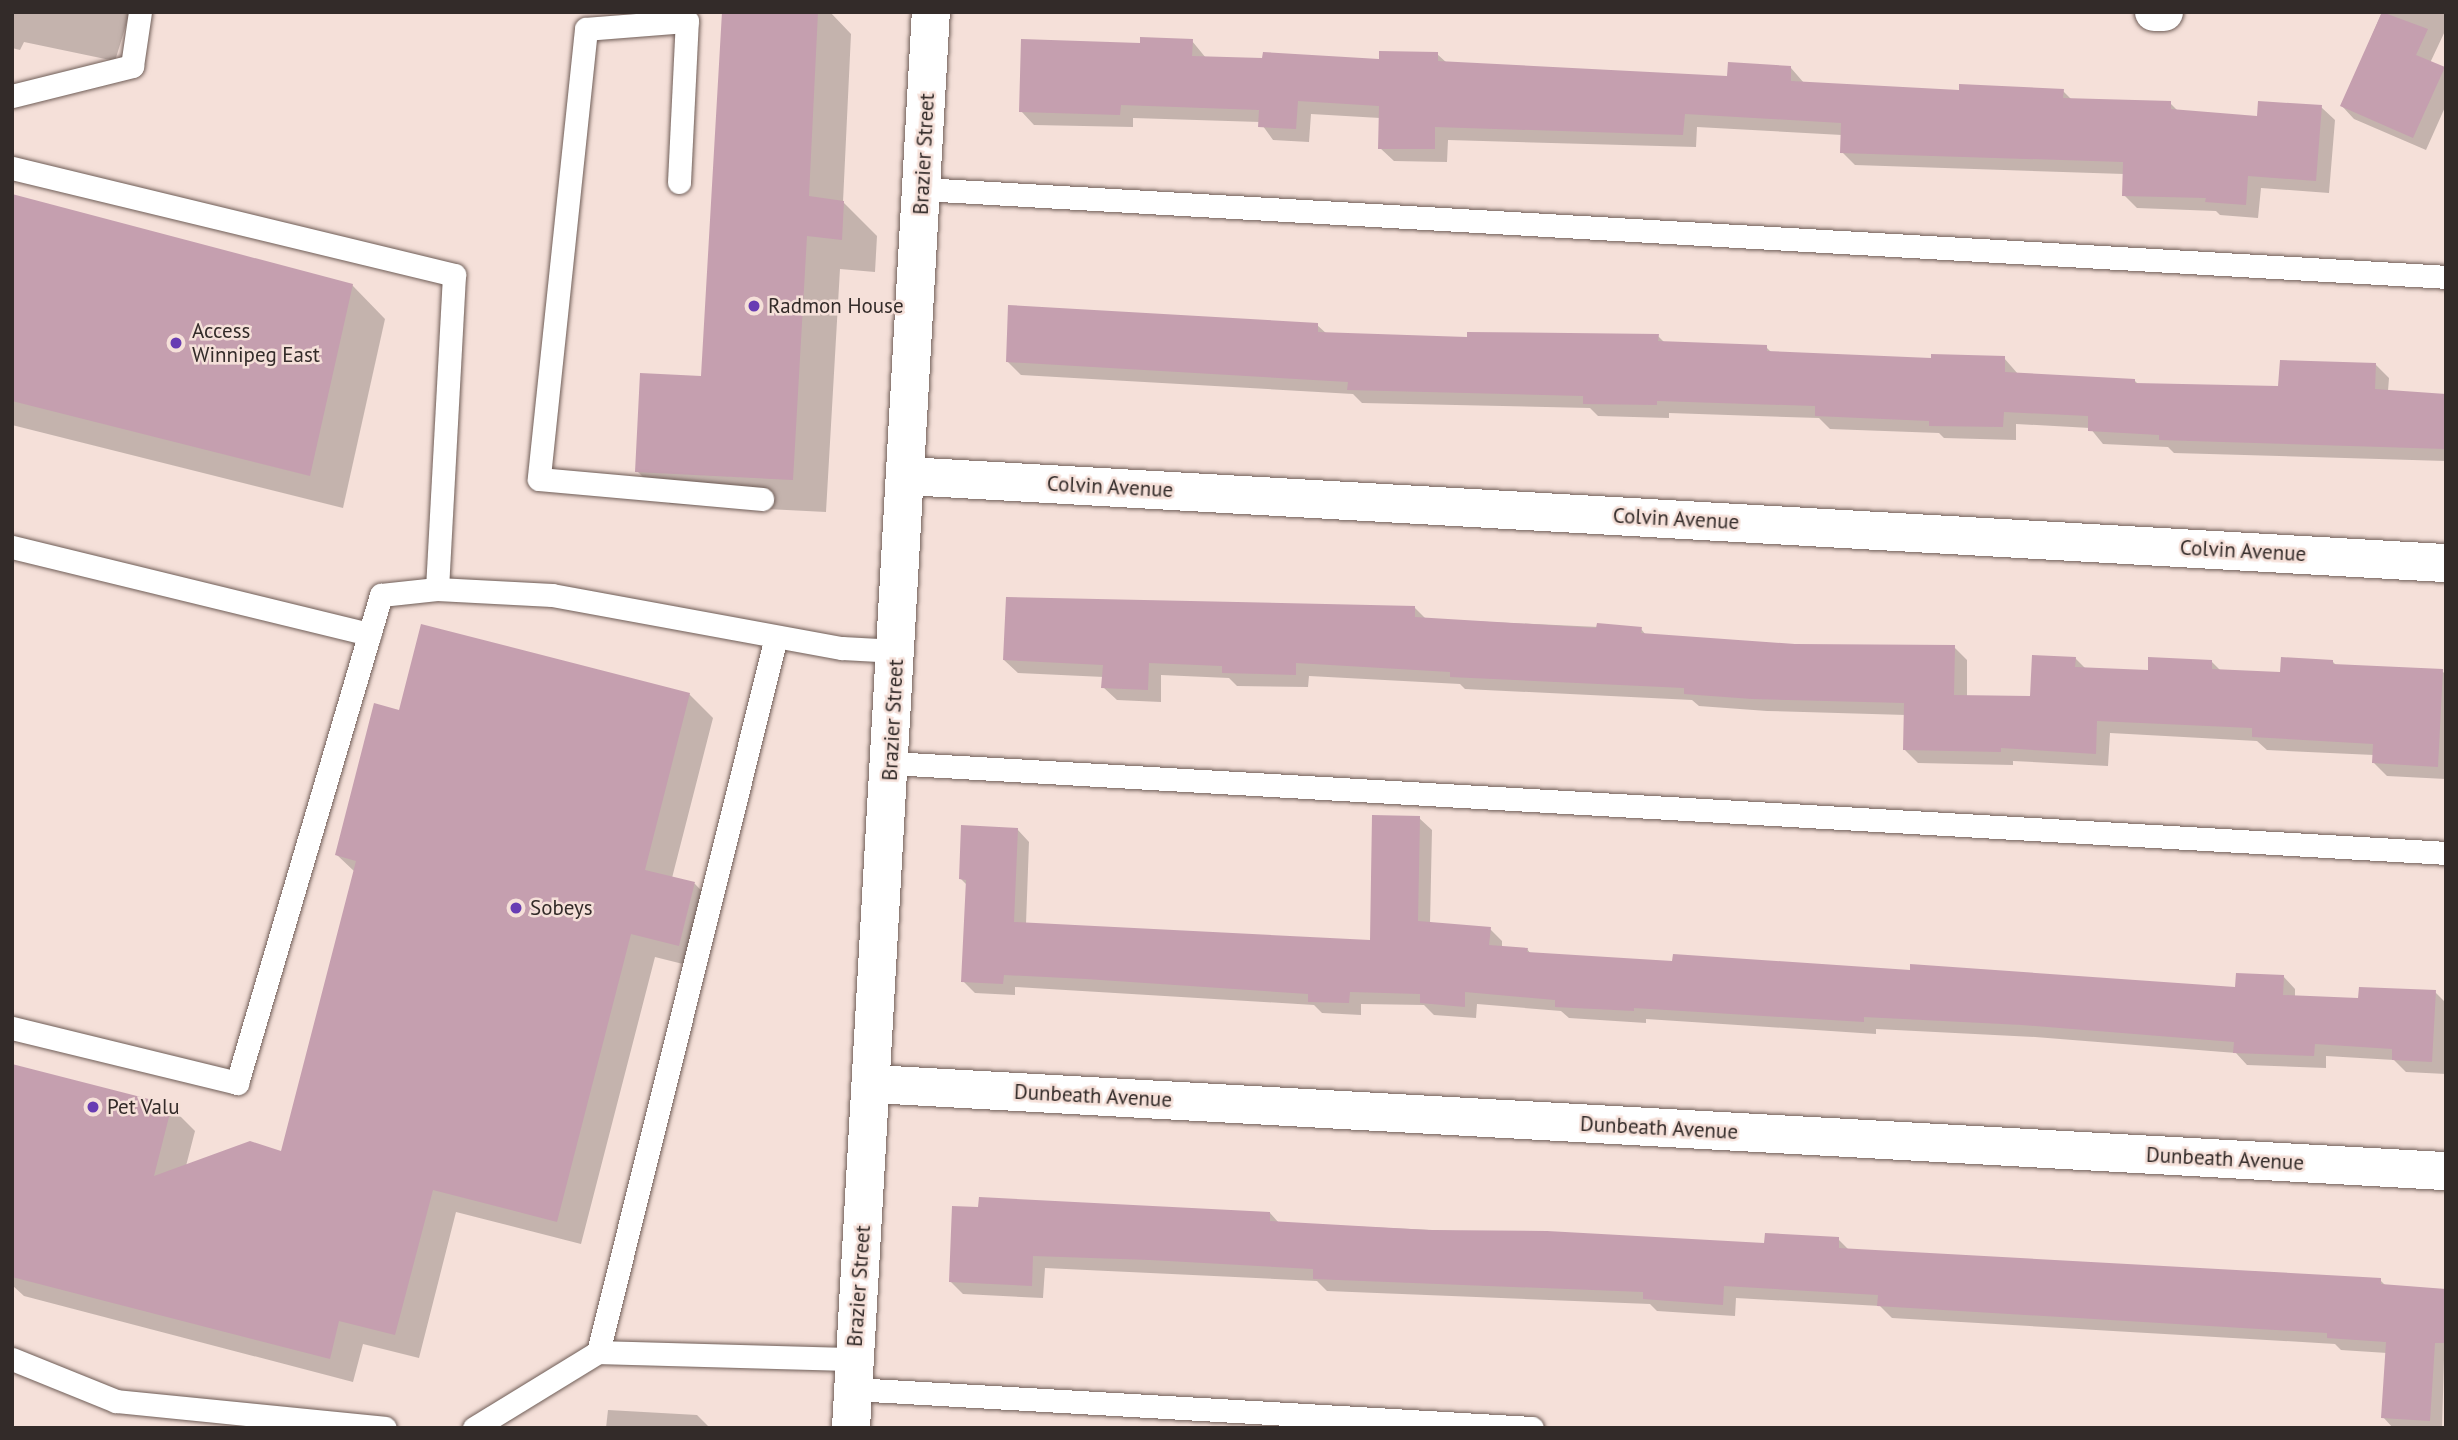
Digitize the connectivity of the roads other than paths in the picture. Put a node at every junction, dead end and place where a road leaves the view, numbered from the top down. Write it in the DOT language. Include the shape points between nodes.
graph roads {
  1 [pos="140,12"];
  2 [pos="931,12"];
  3 [pos="2154,12"];
  4 [pos="2164,12"];
  5 [pos="688,17"];
  6 [pos="12,96"];
  7 [pos="12,168"];
  8 [pos="679,182"];
  9 [pos="922,189"];
  10 [pos="2446,277"];
  11 [pos="907,476"];
  12 [pos="762,499"];
  13 [pos="12,547"];
  14 [pos="2446,563"];
  15 [pos="437,589"];
  16 [pos="370,635"];
  17 [pos="776,637"];
  18 [pos="897,651"];
  19 [pos="891,763"];
  20 [pos="2446,853"];
  21 [pos="12,1028"];
  22 [pos="873,1084"];
  23 [pos="2446,1171"];
  24 [pos="598,1352"];
  25 [pos="12,1359"];
  26 [pos="854,1374"];
  27 [pos="384,1428"];
  28 [pos="474,1428"];
  29 [pos="851,1428"];
  30 [pos="1532,1428"];
  1 -- 6 [label="lane" via="132,66"];
  2 -- 9 [label="street, Brazier Street"];
  3 -- 4 [label="street"];
  5 -- 8 [label="lane"];
  5 -- 12 [label="lane" via="586,29 539,479"];
  7 -- 15 [label="lane" via="454,275"];
  9 -- 10 [label="lane"];
  9 -- 11 [label="street, Brazier Street"];
  11 -- 14 [label="street, Colvin Avenue"];
  11 -- 18 [label="street, Brazier Street"];
  13 -- 16 [label="lane"];
  15 -- 16 [label="lane" via="381,595"];
  15 -- 17 [label="lane" via="552,595"];
  16 -- 21 [label="lane" via="237,1083"];
  17 -- 18 [label="lane"];
  17 -- 24 [label="lane"];
  18 -- 19 [label="street, Brazier Street"];
  19 -- 20 [label="lane"];
  19 -- 22 [label="street, Brazier Street"];
  22 -- 23 [label="street, Dunbeath Avenue"];
  22 -- 26 [label="street, Brazier Street"];
  24 -- 26 [label="lane"];
  24 -- 28 [label="lane"];
  25 -- 27 [label="lane" via="116,1401"];
  26 -- 29 [label="street, Brazier Street"];
  26 -- 30 [label="lane"];
}
